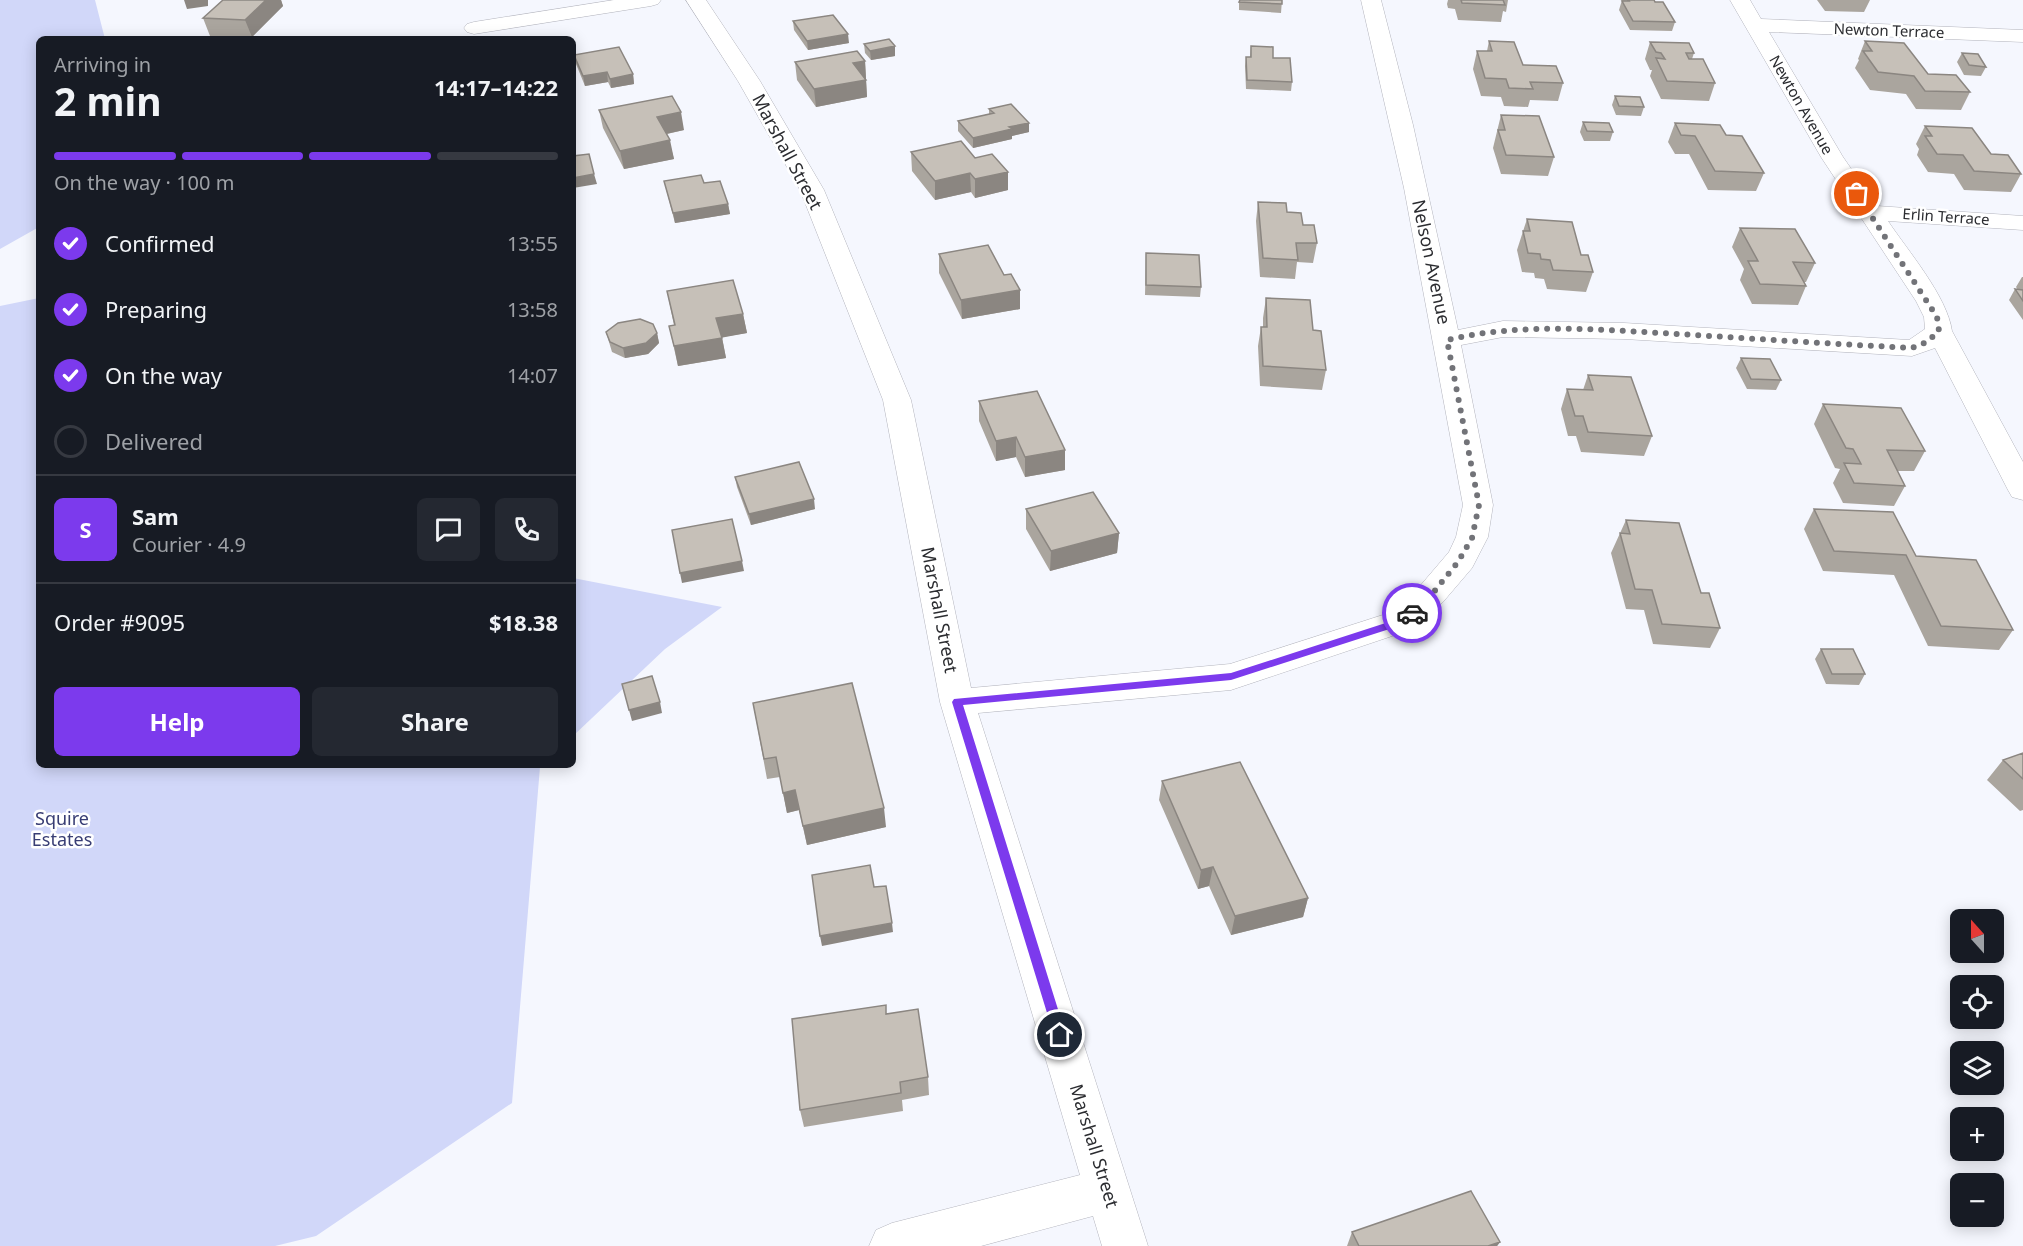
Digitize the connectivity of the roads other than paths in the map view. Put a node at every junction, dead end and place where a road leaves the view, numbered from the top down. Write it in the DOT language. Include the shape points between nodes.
graph roads {
  1 [pos="651,0"];
  2 [pos="696,0"];
  3 [pos="1371,0"];
  4 [pos="1740,0"];
  5 [pos="1754,25"];
  6 [pos="474,28"];
  7 [pos="2023,36"];
  8 [pos="1869,213"];
  9 [pos="2023,223"];
  10 [pos="1939,331"];
  11 [pos="1447,340"];
  12 [pos="2023,490"];
  13 [pos="957,702"];
  14 [pos="1108,1190"];
  15 [pos="892,1246"];
  16 [pos="1125,1246"];
  1 -- 6 [label="street"];
  2 -- 13 [label="street, Marshall Street" via="749,81 812,190 897,400"];
  3 -- 11 [label="street, Nelson Avenue"];
  4 -- 5 [label="street, Newton Avenue"];
  5 -- 7 [label="street, Newton Terrace"];
  5 -- 8 [label="street, Newton Avenue"];
  8 -- 9 [label="street, Erlin Terrace"];
  8 -- 10 [label="street, Newton Avenue" via="1929,301"];
  10 -- 11 [label="street" via="1912,348 1525,329 1503,329"];
  10 -- 12 [label="street, Newton Avenue"];
  11 -- 13 [label="street, Nelson Avenue" via="1479,505 1472,538 1458,562 1425,603 1401,621 1231,677"];
  13 -- 14 [label="street, Marshall Street"];
  14 -- 15 [label="street"];
  14 -- 16 [label="street, Marshall Street"];
}
